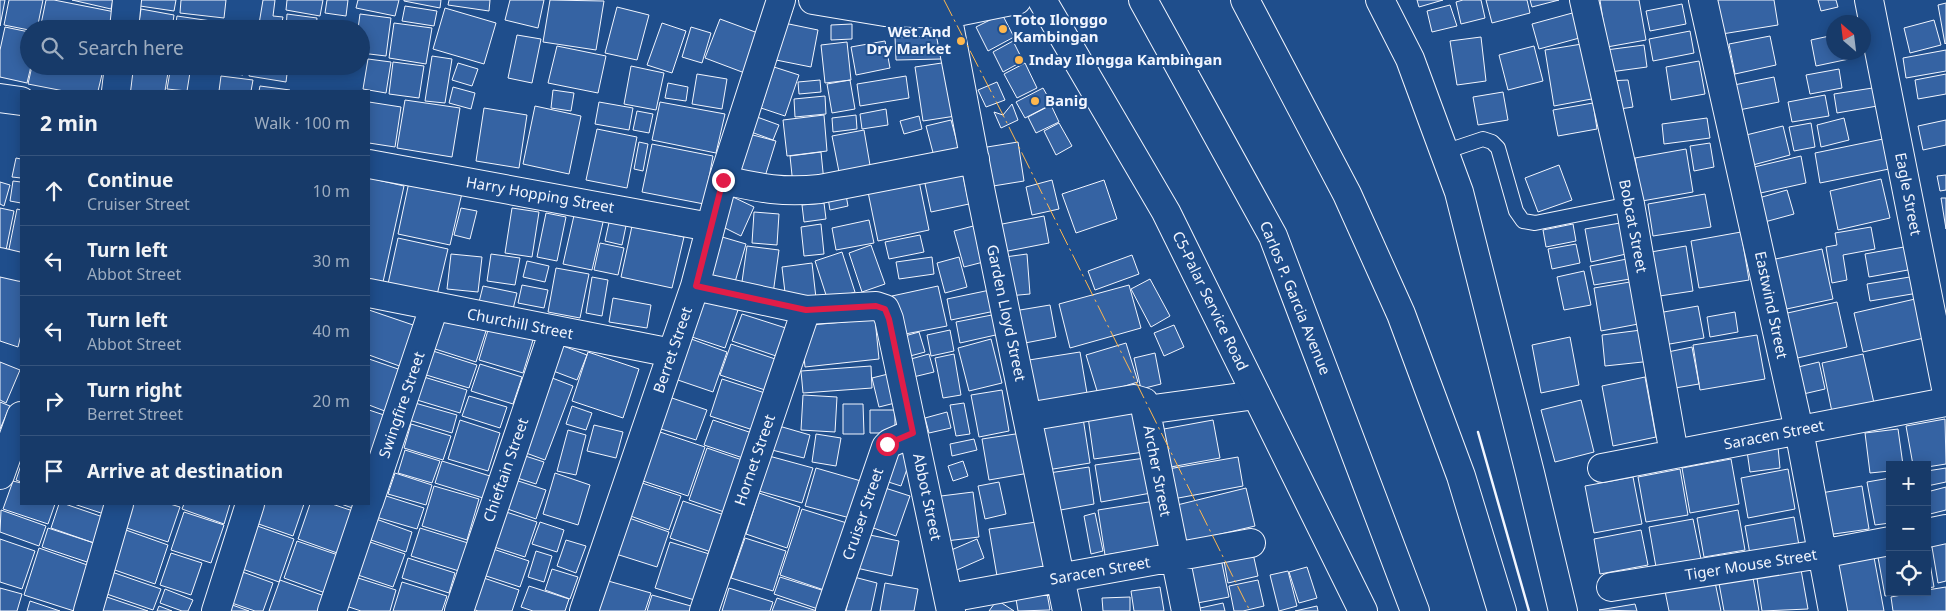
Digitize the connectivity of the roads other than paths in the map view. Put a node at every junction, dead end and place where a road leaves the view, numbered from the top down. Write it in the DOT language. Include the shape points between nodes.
graph roads {
  1 [pos="127,0"];
  2 [pos="781,0"];
  3 [pos="813,0"];
  4 [pos="1017,0"];
  5 [pos="1042,0"];
  6 [pos="1244,0"];
  7 [pos="1380,0"];
  8 [pos="1584,0"];
  9 [pos="1703,0"];
  10 [pos="1870,0"];
  11 [pos="1144,2"];
  12 [pos="947,14"];
  13 [pos="125,20"];
  14 [pos="118,75"];
  15 [pos="116,90"];
  16 [pos="0,98"];
  17 [pos="20,102"];
  18 [pos="1444,152"];
  19 [pos="975,159"];
  20 [pos="370,164"];
  21 [pos="723,180"];
  22 [pos="1630,204"];
  23 [pos="710,227"];
  24 [pos="0,262"];
  25 [pos="20,267"];
  26 [pos="696,286"];
  27 [pos="370,293"];
  28 [pos="434,307"];
  29 [pos="806,310"];
  30 [pos="554,330"];
  31 [pos="672,353"];
  32 [pos="1946,388"];
  33 [pos="1256,395"];
  34 [pos="1946,402"];
  35 [pos="1146,410"];
  36 [pos="1027,417"];
  37 [pos="20,419"];
  38 [pos="1798,430"];
  39 [pos="913,433"];
  40 [pos="1674,454"];
  41 [pos="1602,468"];
  42 [pos="0,475"];
  43 [pos="370,497"];
  44 [pos="119,505"];
  45 [pos="250,505"];
  46 [pos="367,505"];
  47 [pos="1946,529"];
  48 [pos="1931,532"];
  49 [pos="1886,542"];
  50 [pos="1251,543"];
  51 [pos="1821,554"];
  52 [pos="1174,558"];
  53 [pos="1060,579"];
  54 [pos="1611,587"];
  55 [pos="950,605"];
  56 [pos="88,611"];
  57 [pos="216,611"];
  58 [pos="332,611"];
  59 [pos="458,611"];
  60 [pos="584,611"];
  61 [pos="704,611"];
  62 [pos="830,611"];
  63 [pos="1067,611"];
  64 [pos="1186,611"];
  65 [pos="1363,611"];
  66 [pos="1416,611"];
  67 [pos="1502,611"];
  68 [pos="1563,611"];
  69 [pos="1832,611"];
  1 -- 13 [label="street"];
  2 -- 21 [label="street, Berret Street"];
  3 -- 12 [label="street" via="885,12"];
  4 -- 12 [label="street"];
  5 -- 33 [label="street, C5-Palar Service Road" via="1166,212"];
  6 -- 67 [label="street" via="1347,194 1400,314 1461,476"];
  7 -- 18 [label="street" via="1410,59"];
  8 -- 22 [label="street, Bobcat Street"];
  9 -- 38 [label="street, Eastwind Street"];
  10 -- 32 [label="street, Eagle Street"];
  11 -- 66 [label="street, Carlos P. Garcia Avenue" via="1273,236"];
  12 -- 19 [label="street, Garden Lloyd Street"];
  14 -- 15 [label="street"];
  16 -- 17 [label="street"];
  18 -- 22 [label="lane" via="1483,138 1492,142 1498,148 1516,211 1523,221 1535,223"];
  18 -- 68 [label="street" via="1459,192"];
  19 -- 21 [label="street" via="796,192"];
  19 -- 36 [label="street, Garden Lloyd Street"];
  20 -- 23 [label="street, Harry Hopping Street"];
  21 -- 23 [label="street, Berret Street"];
  22 -- 40 [label="street, Bobcat Street"];
  23 -- 26 [label="street, Berret Street"];
  24 -- 25 [label="street"];
  26 -- 29 [label="street, Abbot Street"];
  26 -- 31 [label="street, Berret Street"];
  27 -- 28 [label="street, Churchill Street"];
  28 -- 30 [label="street, Churchill Street"];
  28 -- 43 [label="street, Swingfire Street"];
  29 -- 39 [label="street, Abbot Street" via="876,306 885,309"];
  29 -- 61 [label="street, Hornet Street"];
  30 -- 31 [label="street, Churchill Street"];
  30 -- 59 [label="street, Chieftain Street"];
  31 -- 60 [label="street, Berret Street"];
  33 -- 35 [label="street, Archer Street"];
  33 -- 65 [label="street, C5-Palar Service Road"];
  34 -- 38 [label="street, Saracen Street"];
  35 -- 36 [label="street" via="1144,402 1134,399"];
  35 -- 52 [label="street, Archer Street"];
  36 -- 53 [label="street, Garden Lloyd Street"];
  37 -- 42 [label="street"];
  38 -- 40 [label="street, Saracen Street"];
  38 -- 51 [label="street, Eastwind Street"];
  39 -- 55 [label="street, Abbot Street"];
  39 -- 62 [label="street, Cruiser Street" via="886,447"];
  40 -- 41 [label="street, Saracen Street"];
  44 -- 56 [label="street"];
  45 -- 57 [label="street"];
  46 -- 58 [label="street, Swingfire Street"];
  47 -- 48 [label="street"];
  49 -- 51 [label="street, Tiger Mouse Street"];
  50 -- 52 [label="street, Saracen Street"];
  51 -- 54 [label="street, Tiger Mouse Street"];
  51 -- 69 [label="street, Eastwind Street"];
  52 -- 53 [label="street, Saracen Street"];
  52 -- 64 [label="street, Archer Street"];
  53 -- 55 [label="street, Saracen Street"];
  53 -- 63 [label="street, Garden Lloyd Street"];
}
